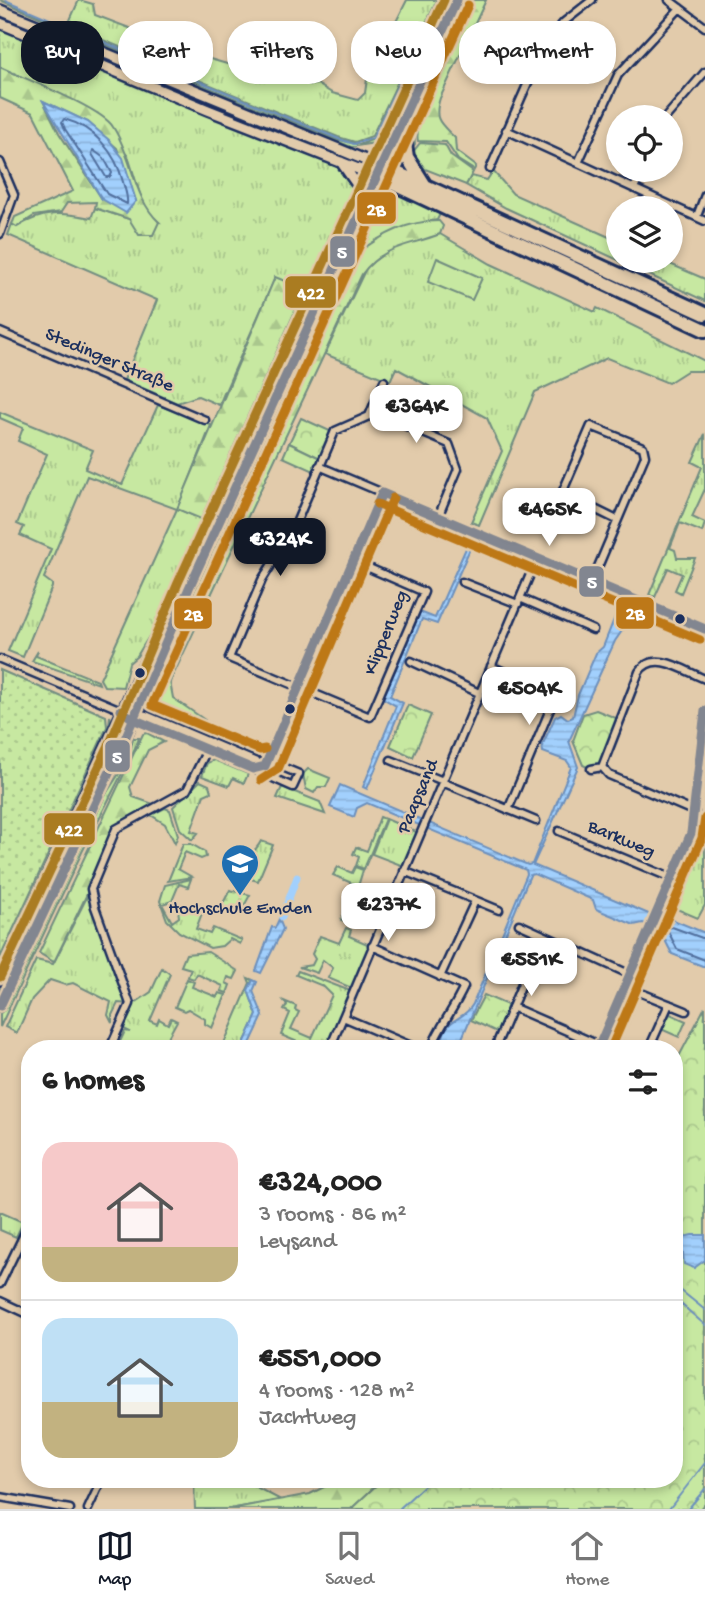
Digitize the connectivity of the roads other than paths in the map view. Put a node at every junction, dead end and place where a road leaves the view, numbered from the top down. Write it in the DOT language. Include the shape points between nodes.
graph roads {
  1 [pos="446,0"];
  2 [pos="457,0"];
  3 [pos="592,0"];
  4 [pos="669,0"];
  5 [pos="680,8"];
  6 [pos="0,10"];
  7 [pos="0,23"];
  8 [pos="705,27"];
  9 [pos="705,72"];
  10 [pos="676,105"];
  11 [pos="402,125"];
  12 [pos="506,130"];
  13 [pos="339,161"];
  14 [pos="0,162"];
  15 [pos="578,163"];
  16 [pos="490,169"];
  17 [pos="375,170"];
  18 [pos="638,182"];
  19 [pos="424,184"];
  20 [pos="635,188"];
  21 [pos="360,189"];
  22 [pos="705,195"];
  23 [pos="697,216"];
  24 [pos="705,221"];
  25 [pos="0,234"];
  26 [pos="705,314"];
  27 [pos="705,330"];
  28 [pos="0,332"];
  29 [pos="384,381"];
  30 [pos="369,416"];
  31 [pos="205,420"];
  32 [pos="319,466"];
  33 [pos="382,493"];
  34 [pos="438,517"];
  35 [pos="617,520"];
  36 [pos="353,561"];
  37 [pos="535,564"];
  38 [pos="592,581"];
  39 [pos="463,582"];
  40 [pos="519,601"];
  41 [pos="705,629"];
  42 [pos="593,630"];
  43 [pos="0,659"];
  44 [pos="411,661"];
  45 [pos="491,666"];
  46 [pos="705,679"];
  47 [pos="300,688"];
  48 [pos="480,693"];
  49 [pos="121,710"];
  50 [pos="705,710"];
  51 [pos="134,715"];
  52 [pos="370,717"];
  53 [pos="365,726"];
  54 [pos="211,742"];
  55 [pos="208,750"];
  56 [pos="391,760"];
  57 [pos="268,761"];
  58 [pos="602,767"];
  59 [pos="253,769"];
  60 [pos="591,769"];
  61 [pos="442,781"];
  62 [pos="508,810"];
  63 [pos="695,812"];
  64 [pos="536,821"];
  65 [pos="559,831"];
  66 [pos="404,871"];
  67 [pos="671,878"];
  68 [pos="475,901"];
  69 [pos="499,910"];
  70 [pos="519,924"];
  71 [pos="542,936"];
  72 [pos="372,946"];
  73 [pos="629,974"];
  74 [pos="440,977"];
  75 [pos="0,980"];
  76 [pos="624,986"];
  77 [pos="669,1004"];
  78 [pos="0,1006"];
  79 [pos="512,1007"];
  80 [pos="686,1011"];
  81 [pos="343,1017"];
  82 [pos="114,1040"];
  83 [pos="333,1040"];
  84 [pos="397,1040"];
  85 [pos="434,1040"];
  86 [pos="498,1040"];
  87 [pos="583,1040"];
  88 [pos="601,1040"];
  89 [pos="653,1040"];
  90 [pos="21,1241"];
  91 [pos="0,1284"];
  92 [pos="0,1301"];
  93 [pos="21,1311"];
  94 [pos="98,1488"];
  95 [pos="0,1497"];
  96 [pos="70,1509"];
  97 [pos="88,1509"];
  1 -- 17 [label="street"];
  2 -- 11 [label="street"];
  3 -- 12 [label="street" via="545,44"];
  4 -- 5 [label="street"];
  5 -- 8 [label="street"];
  5 -- 15 [label="street" via="618,75"];
  6 -- 17 [label="street"];
  7 -- 13 [label="street"];
  9 -- 10 [label="street"];
  11 -- 17 [label="street"];
  11 -- 19 [label="highway" via="407,158"];
  12 -- 15 [label="street"];
  12 -- 16 [label="street"];
  13 -- 17 [label="street"];
  13 -- 21 [label="street"];
  14 -- 25 [label="street" via="14,195"];
  15 -- 20 [label="street"];
  17 -- 19 [label="highway"];
  17 -- 21 [label="street"];
  17 -- 27 [label="highway"];
  17 -- 51 [label="street"];
  18 -- 20 [label="street"];
  19 -- 26 [label="highway"];
  20 -- 23 [label="street"];
  21 -- 49 [label="street"];
  22 -- 23 [label="street"];
  23 -- 24 [label="street"];
  28 -- 31 [label="street, Stedinger Straße"];
  29 -- 30 [label="street"];
  30 -- 32 [label="street" via="335,431"];
  30 -- 34 [label="street" via="376,414 449,444 458,469"];
  32 -- 33 [label="street"];
  32 -- 47 [label="street" via="294,528 262,580 229,658"];
  33 -- 34 [label="street"];
  33 -- 36 [label="street"];
  34 -- 37 [label="street"];
  35 -- 35 [label="street" via="562,493 591,426 643,447 645,456"];
  35 -- 38 [label="street"];
  36 -- 47 [label="street"];
  36 -- 52 [label="street, Klipperweg" via="424,592"];
  37 -- 38 [label="street"];
  37 -- 40 [label="street, Paapsand"];
  38 -- 41 [label="street"];
  39 -- 40 [label="street"];
  40 -- 42 [label="street"];
  40 -- 45 [label="street, Paapsand"];
  43 -- 49 [label="street"];
  44 -- 48 [label="street"];
  45 -- 48 [label="street, Paapsand"];
  45 -- 62 [label="street" via="556,695"];
  46 -- 58 [label="street" via="658,661 645,664"];
  47 -- 52 [label="street"];
  47 -- 57 [label="street"];
  48 -- 61 [label="street, Paapsand"];
  49 -- 51 [label="street"];
  49 -- 75 [label="street"];
  50 -- 63 [label="street"];
  51 -- 54 [label="street"];
  51 -- 55 [label="street"];
  51 -- 78 [label="street"];
  52 -- 53 [label="street, Klipperweg"];
  54 -- 55 [label="street"];
  54 -- 57 [label="street" via="260,763"];
  55 -- 59 [label="street"];
  55 -- 82 [label="street" via="187,790 116,829 91,889 130,1004"];
  56 -- 61 [label="street"];
  57 -- 59 [label="street"];
  57 -- 59 [label="street" via="299,774 293,787"];
  58 -- 60 [label="street"];
  58 -- 63 [label="street" via="609,775"];
  61 -- 62 [label="street"];
  61 -- 66 [label="street, Paapsand"];
  62 -- 64 [label="street"];
  63 -- 67 [label="street" via="691,834"];
  65 -- 67 [label="street, Barkweg"];
  66 -- 68 [label="street"];
  66 -- 72 [label="street, Paapsand"];
  67 -- 73 [label="street"];
  68 -- 69 [label="street"];
  68 -- 74 [label="street"];
  70 -- 71 [label="street"];
  71 -- 73 [label="street"];
  71 -- 79 [label="street"];
  72 -- 74 [label="street"];
  72 -- 81 [label="street, Paapsand"];
  73 -- 76 [label="street"];
  74 -- 85 [label="street" via="464,987"];
  76 -- 77 [label="street"];
  76 -- 88 [label="street"];
  77 -- 80 [label="street"];
  77 -- 89 [label="street"];
  79 -- 86 [label="street"];
  79 -- 87 [label="street"];
  81 -- 83 [label="street, Paapsand"];
  81 -- 84 [label="street"];
  90 -- 91 [label="street"];
  92 -- 93 [label="street"];
  94 -- 97 [label="street"];
  95 -- 96 [label="street"];
}
